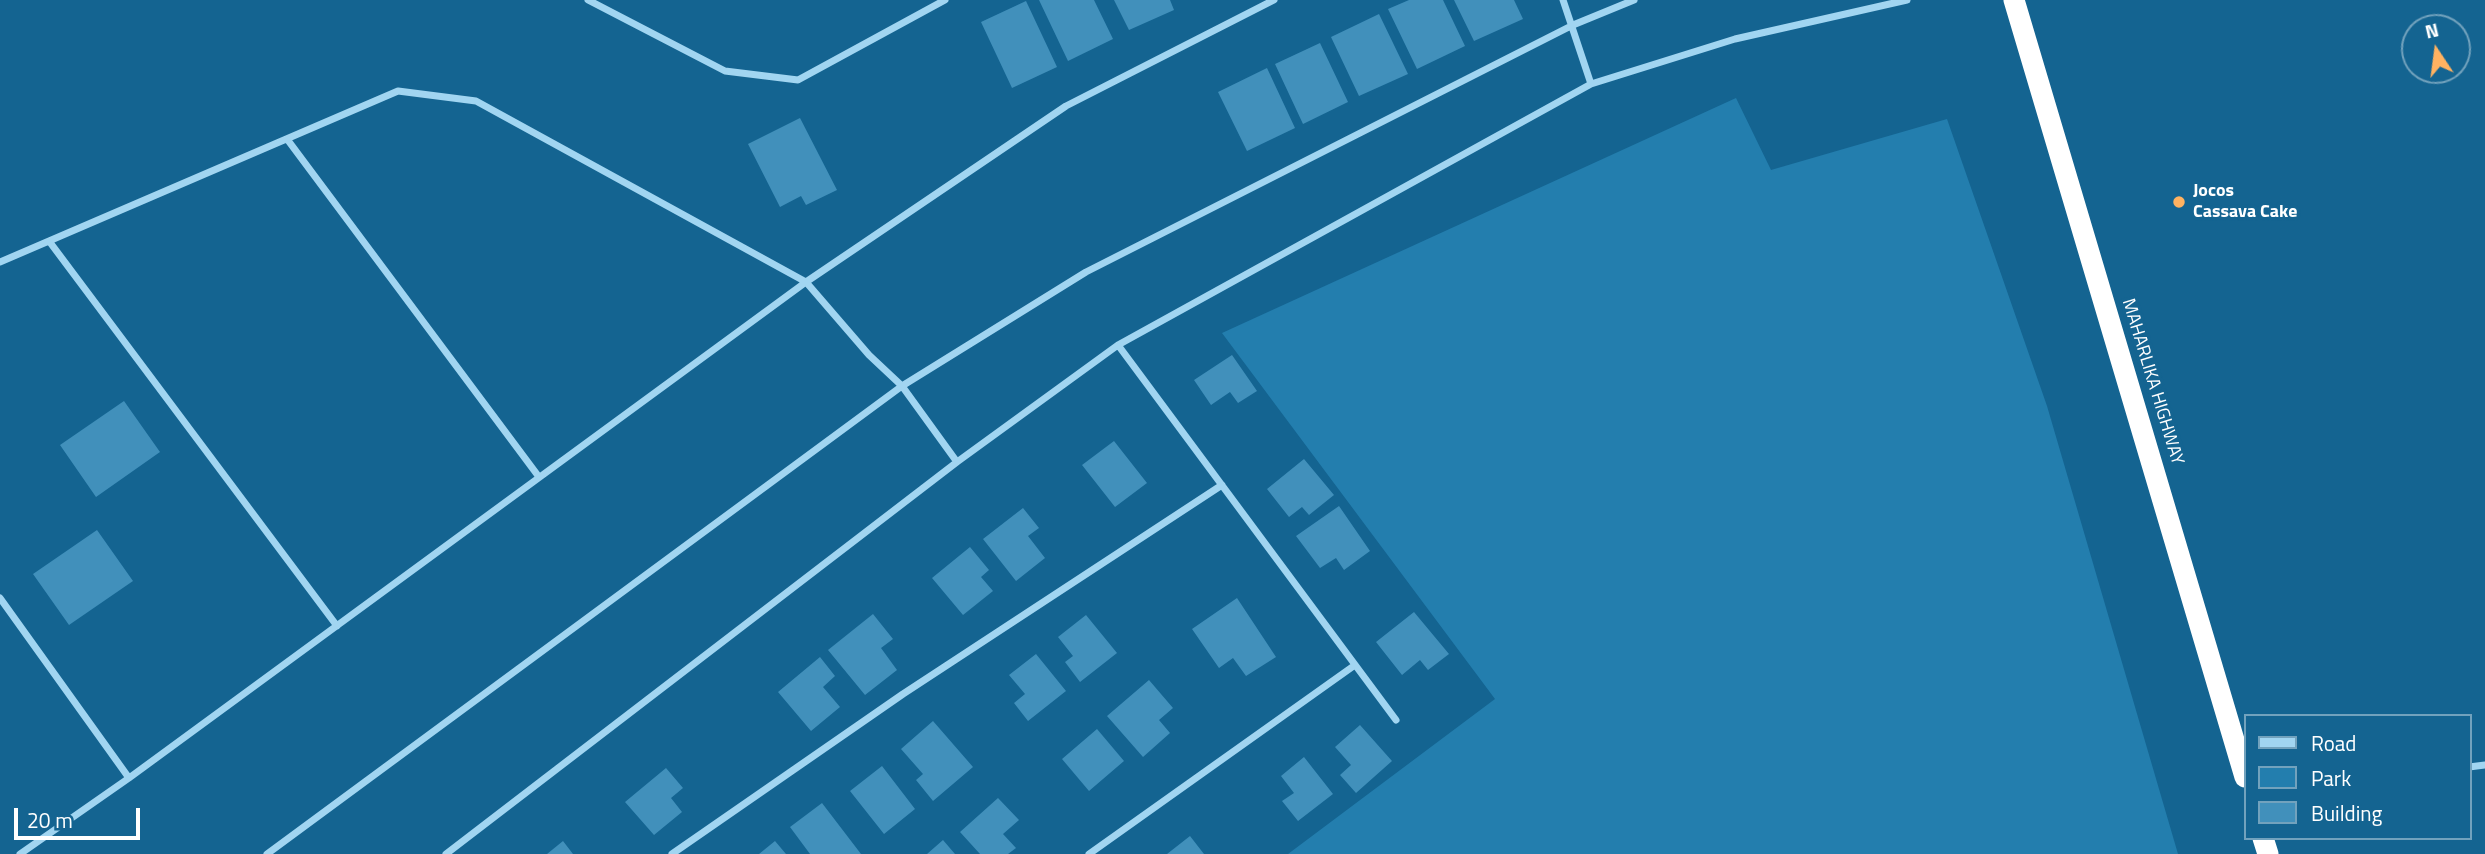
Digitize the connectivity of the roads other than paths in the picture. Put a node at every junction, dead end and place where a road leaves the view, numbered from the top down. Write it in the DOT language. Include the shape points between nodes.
graph roads {
  1 [pos="588,0"];
  2 [pos="945,0"];
  3 [pos="1274,0"];
  4 [pos="1563,0"];
  5 [pos="1634,0"];
  6 [pos="1907,0"];
  7 [pos="2014,0"];
  8 [pos="1573,25"];
  9 [pos="1591,83"];
  10 [pos="287,139"];
  11 [pos="49,241"];
  12 [pos="0,261"];
  13 [pos="806,282"];
  14 [pos="1118,345"];
  15 [pos="902,386"];
  16 [pos="957,462"];
  17 [pos="539,477"];
  18 [pos="1222,485"];
  19 [pos="0,598"];
  20 [pos="337,626"];
  21 [pos="1355,665"];
  22 [pos="1396,720"];
  23 [pos="2244,774"];
  24 [pos="129,778"];
  25 [pos="20,854"];
  26 [pos="267,854"];
  27 [pos="446,854"];
  28 [pos="672,854"];
  29 [pos="1089,854"];
  1 -- 2 [label="street" via="725,71 798,80"];
  3 -- 13 [label="street" via="1066,106"];
  4 -- 8 [label="street"];
  5 -- 8 [label="street"];
  6 -- 9 [label="street" via="1735,39"];
  7 -- 23 [label="highway, MAHARLIKA HIGHWAY"];
  8 -- 9 [label="street"];
  8 -- 15 [label="street" via="1086,272"];
  9 -- 14 [label="street"];
  10 -- 11 [label="street"];
  10 -- 13 [label="street" via="398,91 476,101"];
  10 -- 17 [label="street"];
  11 -- 12 [label="street"];
  11 -- 20 [label="street"];
  13 -- 15 [label="street"];
  13 -- 17 [label="street"];
  14 -- 16 [label="street"];
  14 -- 18 [label="street"];
  15 -- 16 [label="street"];
  15 -- 26 [label="street"];
  16 -- 27 [label="street"];
  17 -- 20 [label="street"];
  18 -- 21 [label="street"];
  18 -- 28 [label="street" via="903,694"];
  19 -- 24 [label="street"];
  20 -- 24 [label="street"];
  21 -- 22 [label="street"];
  21 -- 29 [label="street"];
  24 -- 25 [label="street"];
}
